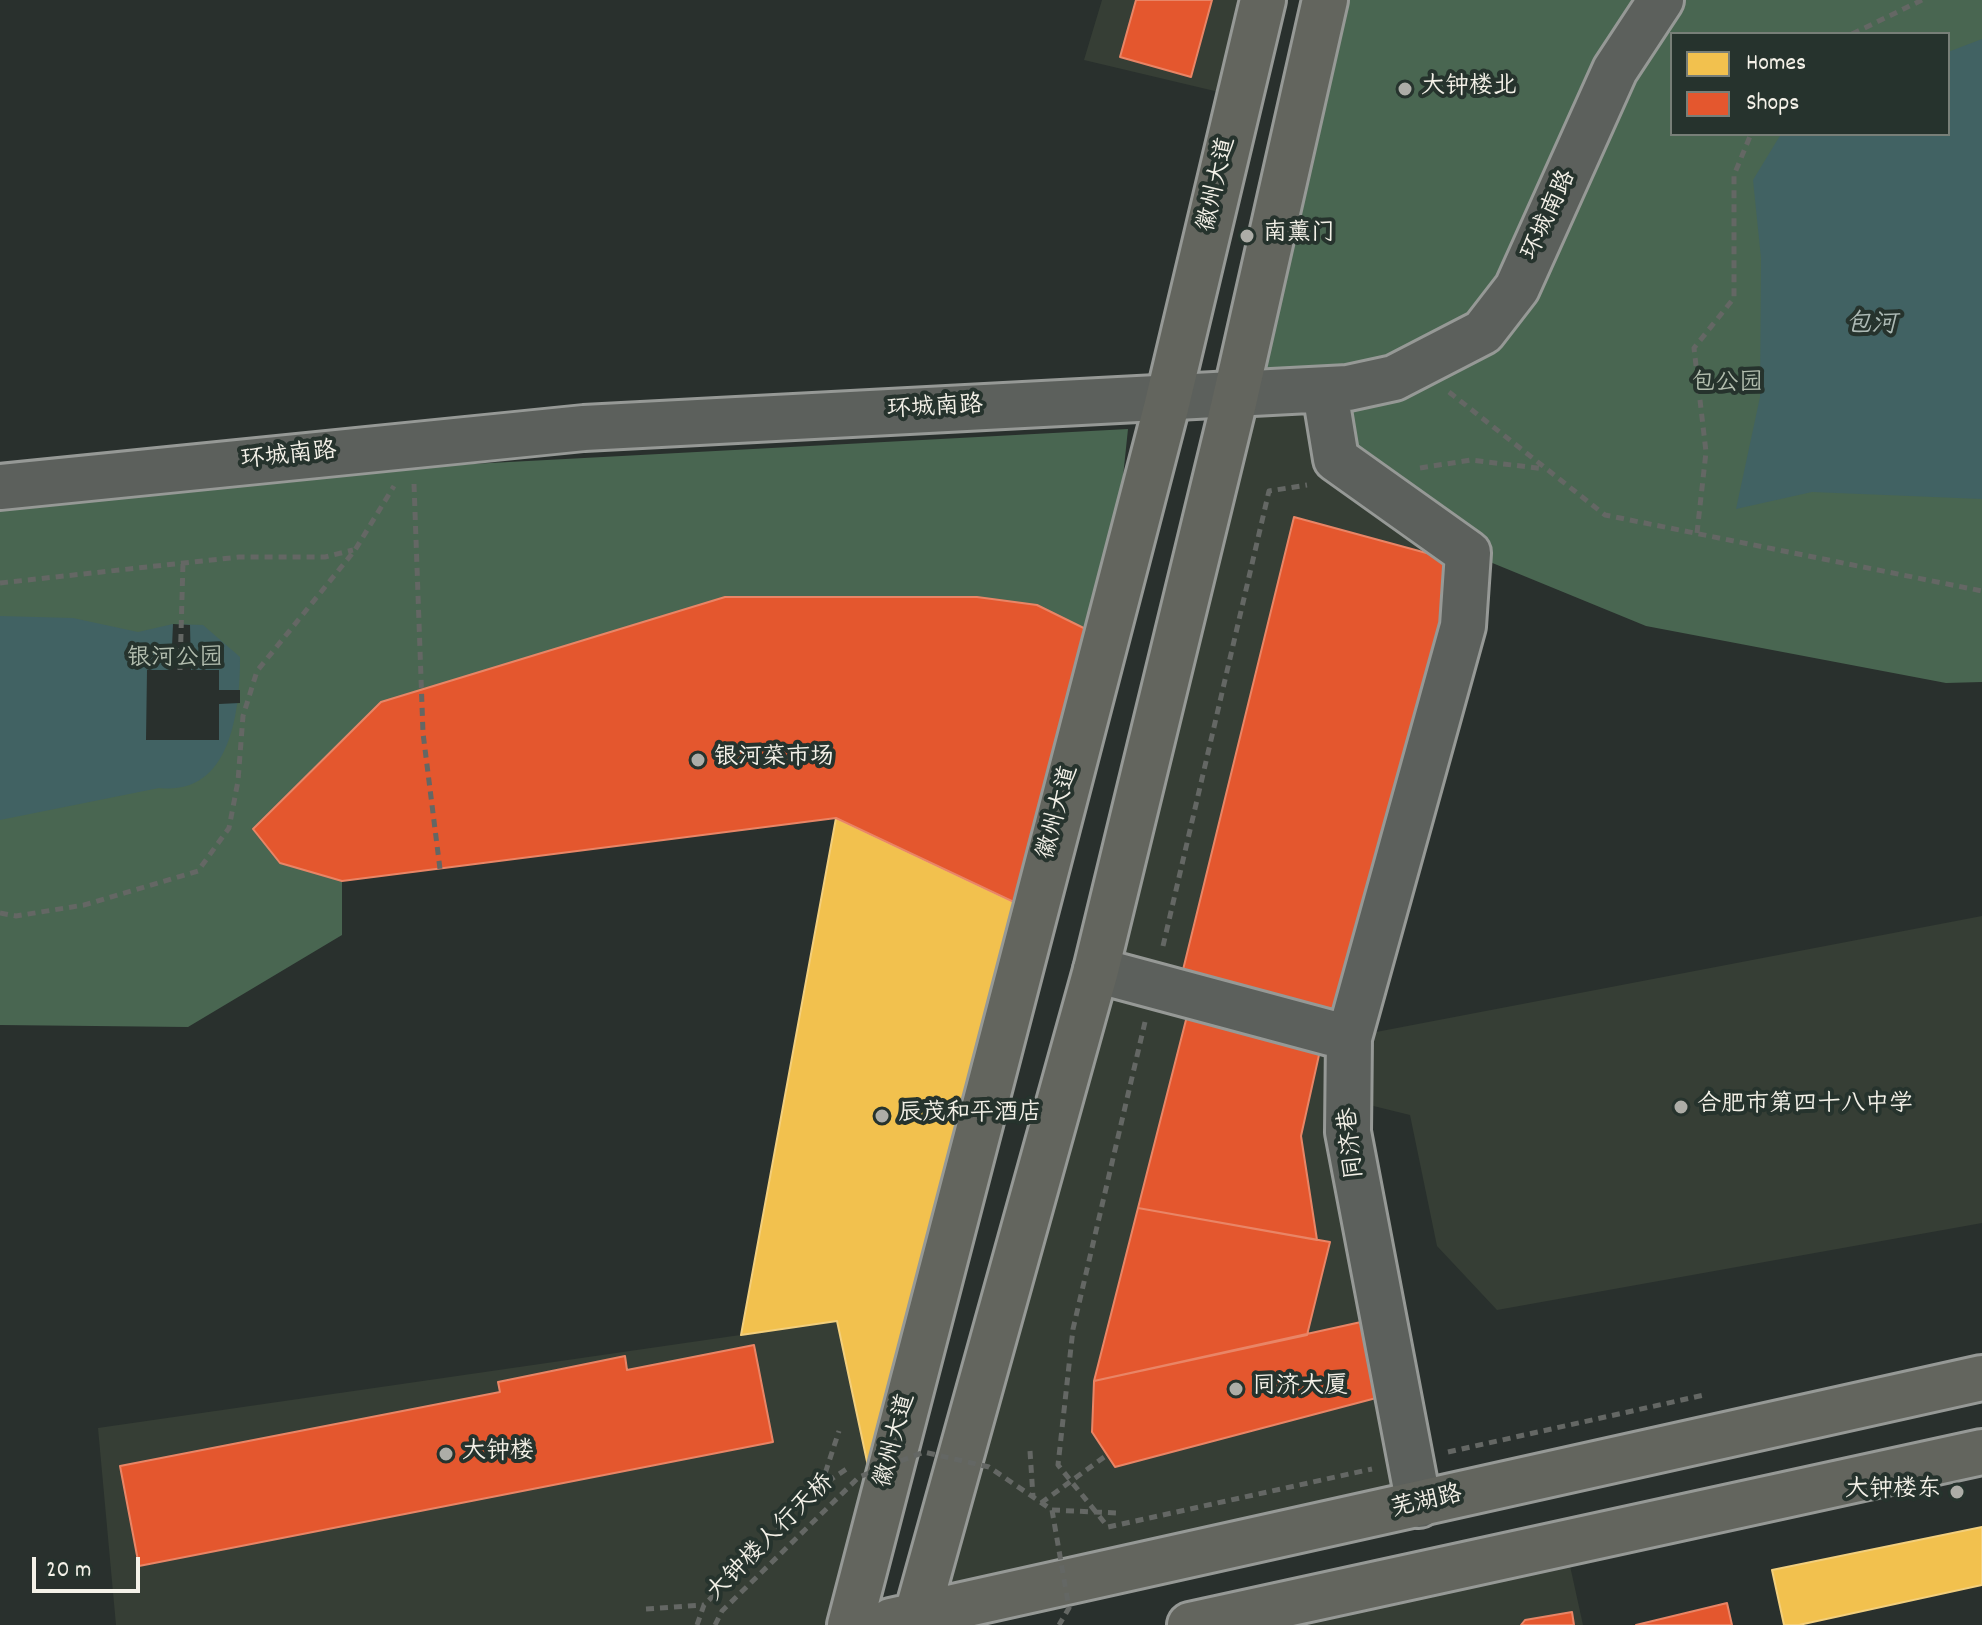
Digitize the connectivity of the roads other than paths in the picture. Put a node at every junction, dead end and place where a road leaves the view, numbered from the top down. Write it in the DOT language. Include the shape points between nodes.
graph roads {
  1 [pos="1263,0"];
  2 [pos="1325,0"];
  3 [pos="1661,0"];
  4 [pos="1236,394"];
  5 [pos="1168,398"];
  6 [pos="1326,398"];
  7 [pos="0,487"];
  8 [pos="1096,970"];
  9 [pos="1349,1038"];
  10 [pos="1982,1378"];
  11 [pos="1982,1452"];
  12 [pos="1419,1505"];
  13 [pos="915,1620"];
  14 [pos="850,1625"];
  15 [pos="870,1625"];
  16 [pos="1190,1625"];
  1 -- 5 [label="main road, 徽州大道"];
  2 -- 4 [label="main road"];
  3 -- 4 [label="street, 环城南路" via="1615,70 1517,288 1483,332 1394,378 1348,388"];
  4 -- 5 [label="street, 环城南路"];
  4 -- 8 [label="main road"];
  5 -- 7 [label="street, 环城南路" via="584,428"];
  5 -- 14 [label="main road, 徽州大道"];
  6 -- 9 [label="street, 同济巷" via="1336,459 1468,553 1463,626"];
  8 -- 9 [label="street"];
  8 -- 13 [label="main road"];
  9 -- 12 [label="street, 同济巷" via="1348,1132"];
  10 -- 12 [label="main road, 芜湖路"];
  11 -- 16 [label="main road"];
  12 -- 13 [label="main road, 芜湖路"];
  13 -- 15 [label="main road, 芜湖路"];
}
